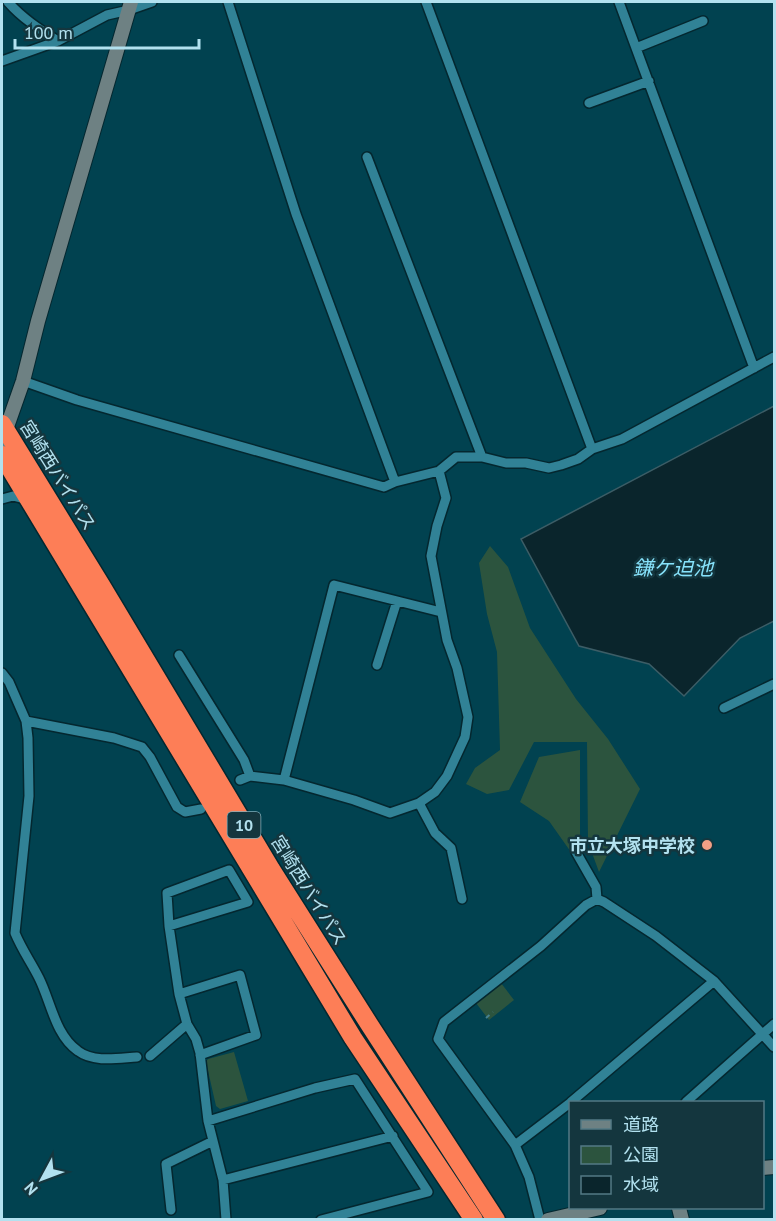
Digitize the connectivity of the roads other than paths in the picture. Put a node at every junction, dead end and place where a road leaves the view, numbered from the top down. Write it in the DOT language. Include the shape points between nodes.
graph roads {
  1 [pos="8,2"];
  2 [pos="152,2"];
  3 [pos="228,2"];
  4 [pos="426,2"];
  5 [pos="619,2"];
  6 [pos="130,6"];
  7 [pos="703,21"];
  8 [pos="58,41"];
  9 [pos="636,48"];
  10 [pos="2,61"];
  11 [pos="648,81"];
  12 [pos="589,103"];
  13 [pos="367,157"];
  14 [pos="774,357"];
  15 [pos="754,368"];
  16 [pos="23,381"];
  17 [pos="3,432"];
  18 [pos="592,449"];
  19 [pos="2,455"];
  20 [pos="482,458"];
  21 [pos="439,471"];
  22 [pos="395,482"];
  23 [pos="2,499"];
  24 [pos="32,507"];
  25 [pos="397,600"];
  26 [pos="441,612"];
  27 [pos="178,655"];
  28 [pos="377,665"];
  29 [pos="2,673"];
  30 [pos="774,684"];
  31 [pos="724,708"];
  32 [pos="26,721"];
  33 [pos="250,776"];
  34 [pos="240,780"];
  35 [pos="284,780"];
  36 [pos="419,803"];
  37 [pos="201,808"];
  38 [pos="576,852"];
  39 [pos="462,899"];
  40 [pos="597,899"];
  41 [pos="169,926"];
  42 [pos="714,981"];
  43 [pos="179,994"];
  44 [pos="188,1024"];
  45 [pos="774,1024"];
  46 [pos="763,1033"];
  47 [pos="774,1047"];
  48 [pos="200,1055"];
  49 [pos="150,1056"];
  50 [pos="137,1057"];
  51 [pos="576,1101"];
  52 [pos="687,1101"];
  53 [pos="569,1107"];
  54 [pos="208,1121"];
  55 [pos="393,1136"];
  56 [pos="213,1141"];
  57 [pos="515,1145"];
  58 [pos="223,1180"];
  59 [pos="596,1209"];
  60 [pos="171,1210"];
  61 [pos="226,1220"];
  62 [pos="321,1220"];
  63 [pos="474,1220"];
  64 [pos="496,1220"];
  65 [pos="540,1220"];
  66 [pos="548,1220"];
  1 -- 8 [label="street"];
  2 -- 6 [label="street"];
  3 -- 22 [label="street" via="296,214"];
  4 -- 18 [label="street"];
  5 -- 9 [label="street"];
  6 -- 8 [label="street"];
  6 -- 16 [label="street"];
  7 -- 9 [label="street"];
  8 -- 10 [label="street"];
  9 -- 11 [label="street"];
  11 -- 12 [label="street"];
  11 -- 15 [label="street"];
  13 -- 20 [label="street"];
  14 -- 15 [label="street"];
  15 -- 18 [label="street" via="622,439"];
  16 -- 17 [label="street"];
  16 -- 22 [label="street" via="77,400 384,487"];
  17 -- 64 [label="highway, 宮崎西バイパス / 10" via="107,595 277,879"];
  18 -- 20 [label="street" via="578,459 549,468"];
  19 -- 24 [label="highway, 宮崎西バイパス / 10"];
  20 -- 21 [label="street" via="456,457"];
  21 -- 22 [label="street"];
  21 -- 26 [label="street" via="446,498 431,556"];
  23 -- 24 [label="street" via="27,499"];
  24 -- 63 [label="highway, 宮崎西バイパス / 10" via="353,1038"];
  25 -- 26 [label="street"];
  25 -- 28 [label="street"];
  25 -- 35 [label="street" via="334,585"];
  26 -- 36 [label="street" via="468,717 465,737 447,776 435,792"];
  27 -- 33 [label="street" via="244,760"];
  29 -- 32 [label="street"];
  30 -- 31 [label="street"];
  32 -- 37 [label="street" via="142,747 177,807 185,812"];
  32 -- 50 [label="street" via="29,796 15,933 60,1030 76,1051 102,1059"];
  33 -- 34 [label="street"];
  33 -- 35 [label="street"];
  35 -- 36 [label="street" via="390,813"];
  36 -- 39 [label="street" via="435,833 451,848"];
  38 -- 40 [label="street" via="596,887"];
  40 -- 42 [label="street" via="656,936"];
  40 -- 57 [label="street" via="444,1022 438,1039"];
  41 -- 41 [label="street" via="214,913 248,902 229,870 167,893"];
  41 -- 43 [label="street"];
  42 -- 46 [label="street"];
  42 -- 51 [label="street"];
  43 -- 44 [label="street"];
  43 -- 48 [label="street" via="240,975 256,1035"];
  44 -- 48 [label="street"];
  44 -- 49 [label="street"];
  45 -- 46 [label="street"];
  46 -- 47 [label="street"];
  46 -- 52 [label="street"];
  48 -- 54 [label="street"];
  53 -- 57 [label="street"];
  54 -- 55 [label="street" via="355,1079"];
  54 -- 56 [label="street"];
  55 -- 58 [label="street"];
  55 -- 62 [label="street" via="428,1192"];
  56 -- 58 [label="street"];
  56 -- 60 [label="street" via="166,1164"];
  57 -- 65 [label="street"];
  58 -- 61 [label="street"];
  59 -- 66 [label="street"];
}
